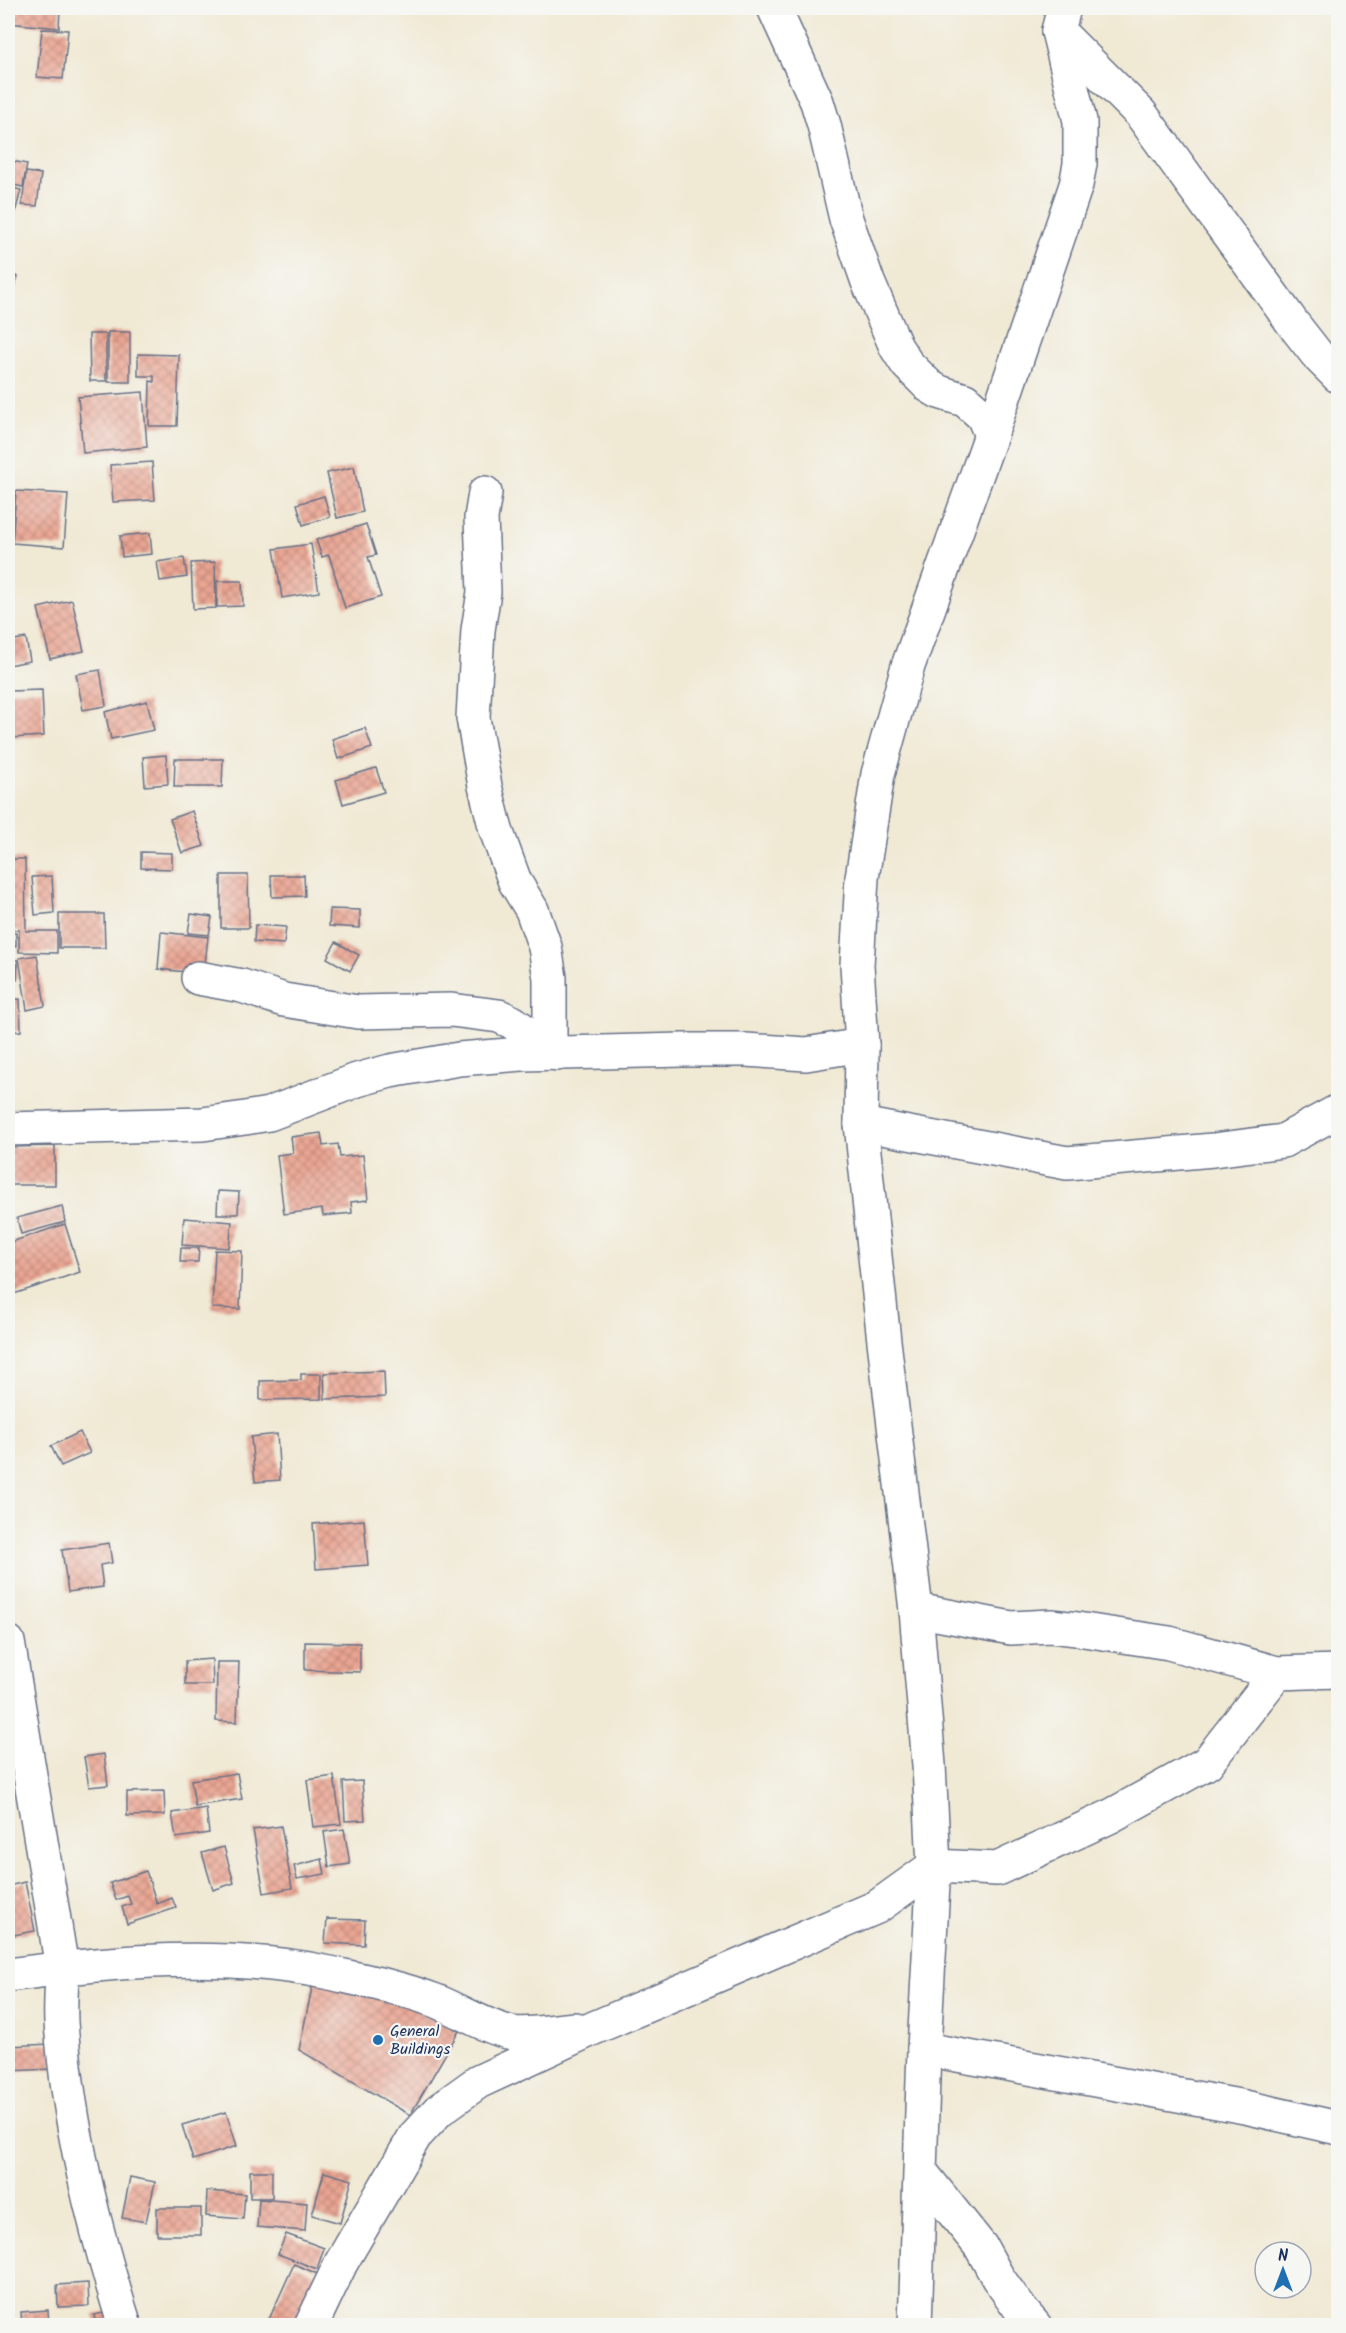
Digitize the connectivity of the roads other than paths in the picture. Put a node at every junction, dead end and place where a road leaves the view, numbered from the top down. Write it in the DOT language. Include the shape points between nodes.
graph roads {
  1 [pos="774,8"];
  2 [pos="1061,19"];
  3 [pos="1338,376"];
  4 [pos="991,435"];
  5 [pos="485,493"];
  6 [pos="198,978"];
  7 [pos="862,1045"];
  8 [pos="554,1051"];
  9 [pos="1338,1111"];
  10 [pos="861,1124"];
  11 [pos="8,1129"];
  12 [pos="916,1610"];
  13 [pos="8,1643"];
  14 [pos="1338,1671"];
  15 [pos="1277,1673"];
  16 [pos="934,1866"];
  17 [pos="62,1968"];
  18 [pos="8,1975"];
  19 [pos="594,2028"];
  20 [pos="924,2049"];
  21 [pos="1338,2128"];
  22 [pos="921,2172"];
  23 [pos="125,2325"];
  24 [pos="311,2325"];
  25 [pos="915,2325"];
  26 [pos="1035,2325"];
  1 -- 4 [label="street" via="817,102 846,219 896,347 929,386 965,400 983,416"];
  2 -- 3 [label="street" via="1141,114 1286,316"];
  2 -- 4 [label="street" via="1080,121 1080,164"];
  4 -- 7 [label="street" via="908,666 878,774 861,900 857,965"];
  5 -- 8 [label="street" via="481,518 484,592 473,718 496,830 544,947 550,978"];
  6 -- 8 [label="street" via="242,986 284,1000 358,1012 451,1010 499,1016"];
  7 -- 8 [label="street" via="806,1054 747,1050"];
  7 -- 10 [label="street"];
  8 -- 11 [label="street" via="459,1059 390,1071 268,1114 203,1124"];
  9 -- 10 [label="street" via="1282,1141 1066,1163"];
  10 -- 12 [label="street"];
  12 -- 15 [label="street" via="1011,1628 1051,1626 1169,1643"];
  12 -- 16 [label="street"];
  13 -- 17 [label="street"];
  14 -- 15 [label="street"];
  15 -- 16 [label="street" via="1207,1763 1163,1789 997,1869"];
  16 -- 19 [label="street" via="878,1907"];
  16 -- 20 [label="street"];
  17 -- 18 [label="street"];
  17 -- 19 [label="street" via="185,1961 280,1963 416,1994 513,2034"];
  17 -- 23 [label="street" via="61,2021 80,2160"];
  19 -- 24 [label="street" via="478,2082 439,2110 416,2136 341,2263"];
  20 -- 21 [label="street" via="1245,2107"];
  20 -- 22 [label="street"];
  22 -- 25 [label="street"];
  22 -- 26 [label="street" via="981,2247 998,2278"];
}
